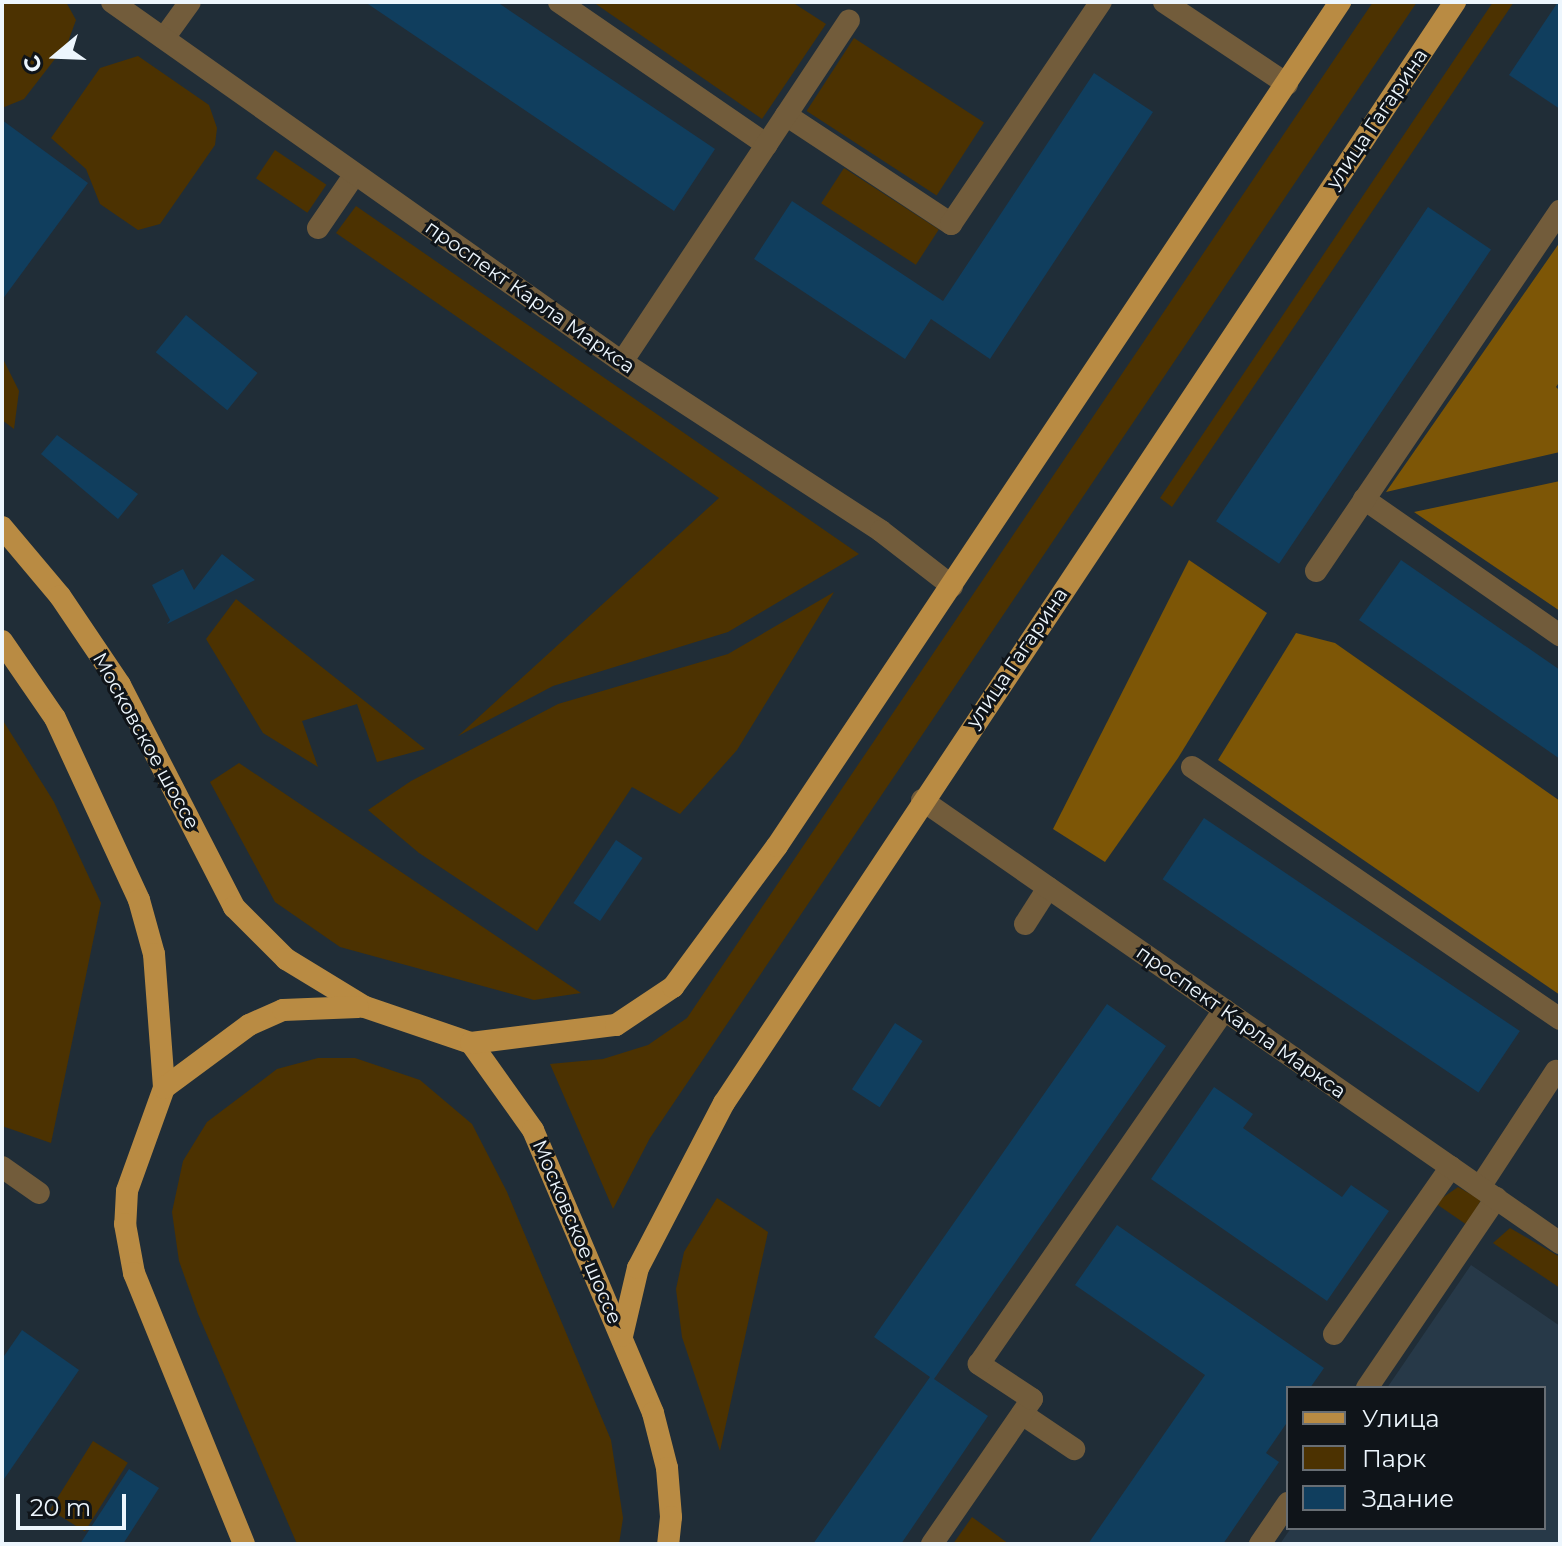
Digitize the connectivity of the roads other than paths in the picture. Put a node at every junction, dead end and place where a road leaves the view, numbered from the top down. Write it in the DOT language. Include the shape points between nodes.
graph roads {
  1 [pos="112,2"];
  2 [pos="190,2"];
  3 [pos="559,2"];
  4 [pos="1101,2"];
  5 [pos="1164,2"];
  6 [pos="1340,2"];
  7 [pos="1455,2"];
  8 [pos="849,20"];
  9 [pos="164,38"];
  10 [pos="1287,84"];
  11 [pos="786,115"];
  12 [pos="767,145"];
  13 [pos="355,174"];
  14 [pos="1560,211"];
  15 [pos="318,228"];
  16 [pos="622,362"];
  17 [pos="1364,499"];
  18 [pos="2,527"];
  19 [pos="1316,571"];
  20 [pos="952,586"];
  21 [pos="1560,635"];
  22 [pos="2,641"];
  23 [pos="1192,767"];
  24 [pos="922,800"];
  25 [pos="1048,888"];
  26 [pos="1025,924"];
  27 [pos="365,1007"];
  28 [pos="1224,1010"];
  29 [pos="1560,1019"];
  30 [pos="471,1043"];
  31 [pos="1559,1070"];
  32 [pos="164,1088"];
  33 [pos="2,1167"];
  34 [pos="1451,1167"];
  35 [pos="39,1193"];
  36 [pos="1488,1193"];
  37 [pos="1560,1243"];
  38 [pos="1334,1334"];
  39 [pos="622,1336"];
  40 [pos="1368,1386"];
  41 [pos="1022,1414"];
  42 [pos="1074,1449"];
  43 [pos="1286,1506"];
  44 [pos="244,1544"];
  45 [pos="668,1544"];
  46 [pos="932,1544"];
  47 [pos="1260,1544"];
  1 -- 9 [label="street, проспект Карла Маркса"];
  2 -- 9 [label="street"];
  3 -- 12 [label="street"];
  4 -- 11 [label="street" via="951,224"];
  5 -- 10 [label="street"];
  6 -- 10 [label="main road"];
  7 -- 24 [label="main road, улица Гагарина"];
  8 -- 11 [label="street"];
  9 -- 13 [label="street, проспект Карла Маркса"];
  10 -- 20 [label="main road"];
  11 -- 12 [label="street"];
  12 -- 16 [label="street"];
  13 -- 15 [label="street"];
  13 -- 16 [label="street, проспект Карла Маркса"];
  14 -- 17 [label="street"];
  16 -- 20 [label="street, проспект Карла Маркса" via="881,531"];
  17 -- 19 [label="street"];
  17 -- 21 [label="street"];
  18 -- 27 [label="main road, Московское шоссе" via="60,596 120,685 234,907 286,959"];
  20 -- 30 [label="main road" via="777,846 673,987 616,1025"];
  22 -- 32 [label="main road" via="55,718 139,900 158,983"];
  23 -- 29 [label="street"];
  24 -- 25 [label="street, проспект Карла Маркса"];
  24 -- 39 [label="main road, улица Гагарина" via="724,1103 681,1179 638,1268"];
  25 -- 26 [label="street"];
  25 -- 28 [label="street, проспект Карла Маркса"];
  27 -- 30 [label="main road, Московское шоссе"];
  27 -- 32 [label="main road, Московское шоссе" via="326,1004 283,1010 249,1025"];
  28 -- 34 [label="street, проспект Карла Маркса"];
  28 -- 41 [label="street" via="979,1364 1032,1399"];
  30 -- 39 [label="main road, Московское шоссе" via="533,1130"];
  31 -- 36 [label="street"];
  32 -- 44 [label="main road" via="127,1191 125,1224 134,1273"];
  33 -- 35 [label="street"];
  34 -- 36 [label="street, проспект Карла Маркса"];
  34 -- 38 [label="street"];
  36 -- 37 [label="street, проспект Карла Маркса"];
  36 -- 40 [label="street"];
  39 -- 45 [label="main road, Московское шоссе" via="653,1413 667,1468"];
  41 -- 42 [label="street"];
  41 -- 46 [label="street"];
  43 -- 47 [label="street"];
}
